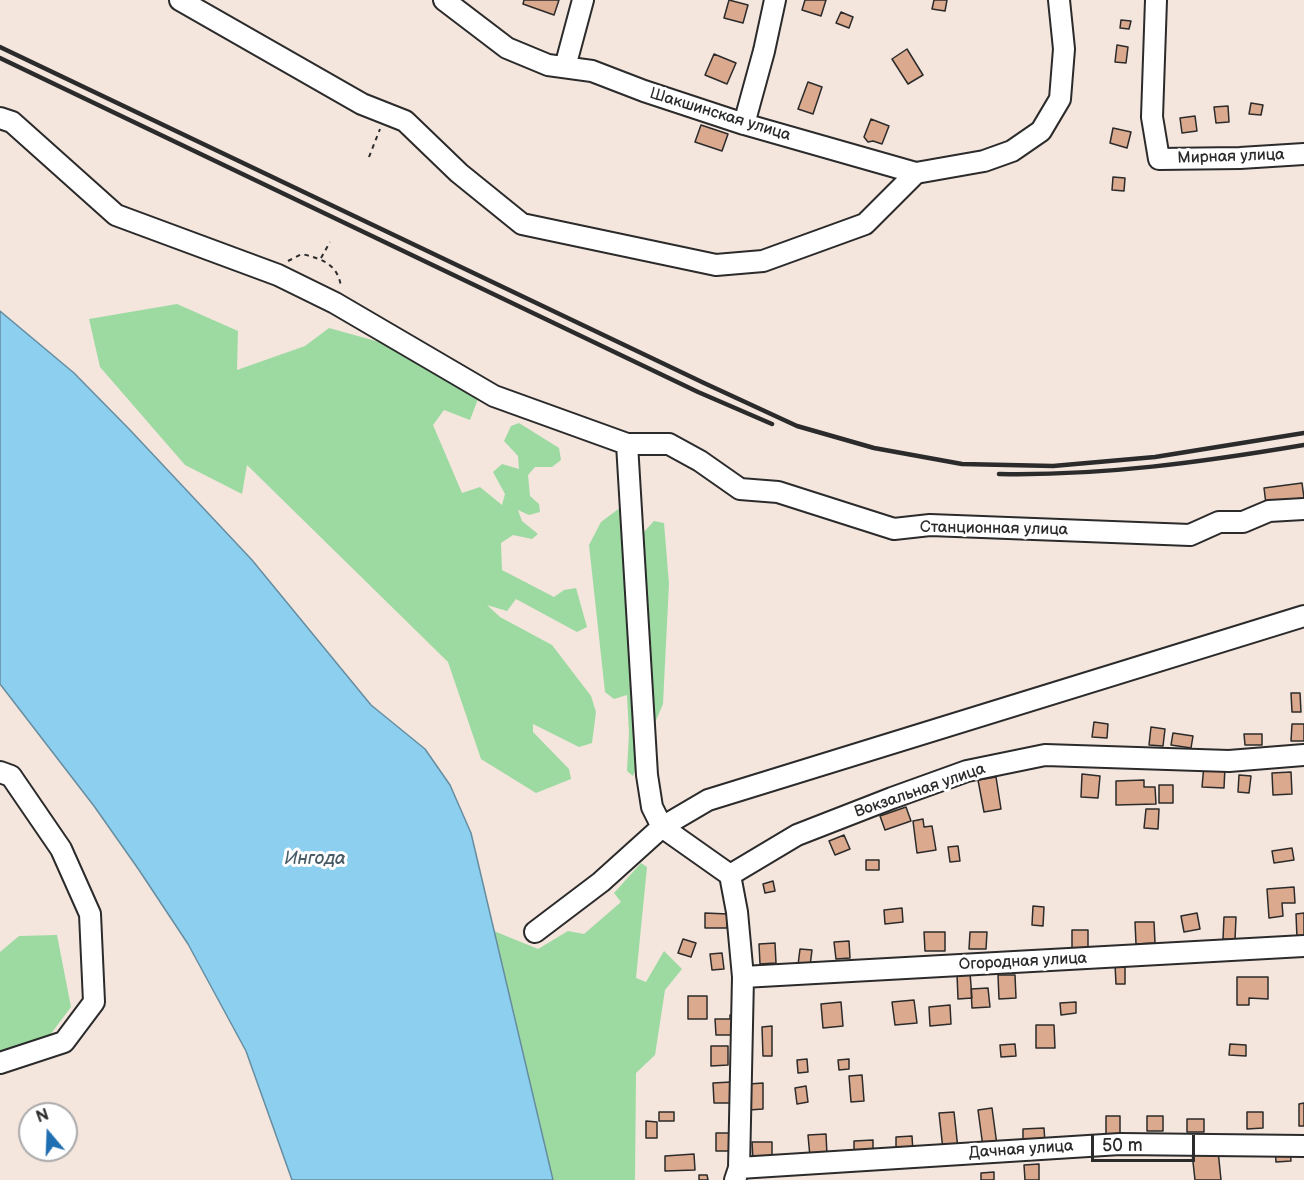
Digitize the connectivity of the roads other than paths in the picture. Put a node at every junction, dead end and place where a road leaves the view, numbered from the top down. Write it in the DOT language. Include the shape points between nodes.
graph roads {
  1 [pos="180,0"];
  2 [pos="444,0"];
  3 [pos="583,0"];
  4 [pos="775,0"];
  5 [pos="1059,0"];
  6 [pos="1156,0"];
  7 [pos="565,67"];
  8 [pos="0,118"];
  9 [pos="744,124"];
  10 [pos="1304,154"];
  11 [pos="916,173"];
  12 [pos="627,444"];
  13 [pos="1304,509"];
  14 [pos="1304,616"];
  15 [pos="1304,755"];
  16 [pos="0,772"];
  17 [pos="662,827"];
  18 [pos="730,875"];
  19 [pos="535,932"];
  20 [pos="1304,946"];
  21 [pos="743,977"];
  22 [pos="0,1063"];
  23 [pos="1304,1146"];
  24 [pos="737,1174"];
  1 -- 11 [label="street" via="362,104 405,121 522,224 716,265 763,261 865,224"];
  2 -- 7 [label="street, Шакшинская улица" via="507,48 548,65"];
  3 -- 7 [label="street"];
  4 -- 9 [label="street"];
  5 -- 11 [label="street, Шакшинская улица" via="1064,49 1060,99 1041,131 1012,151"];
  6 -- 10 [label="street, Мирная улица" via="1152,117 1158,159"];
  7 -- 9 [label="street, Шакшинская улица" via="592,71"];
  8 -- 12 [label="street, Станционная улица" via="12,122 116,215 278,275 494,396"];
  9 -- 11 [label="street, Шакшинская улица"];
  12 -- 13 [label="street, Станционная улица" via="669,444 740,489 778,492 894,529 930,525 1190,535 1219,522 1243,522 1269,511"];
  12 -- 17 [label="street" via="647,775 652,807"];
  14 -- 17 [label="street" via="708,800"];
  15 -- 18 [label="street, Вокзальная улица" via="1229,761 1045,755 968,771 797,836"];
  16 -- 22 [label="street" via="11,776 61,849 90,914 94,976 94,1002 64,1042"];
  17 -- 18 [label="street"];
  17 -- 19 [label="street" via="601,882"];
  18 -- 21 [label="street"];
  20 -- 21 [label="street, Огородная улица"];
  21 -- 24 [label="street"];
  23 -- 24 [label="street, Дачная улица" via="1120,1144"];
}
